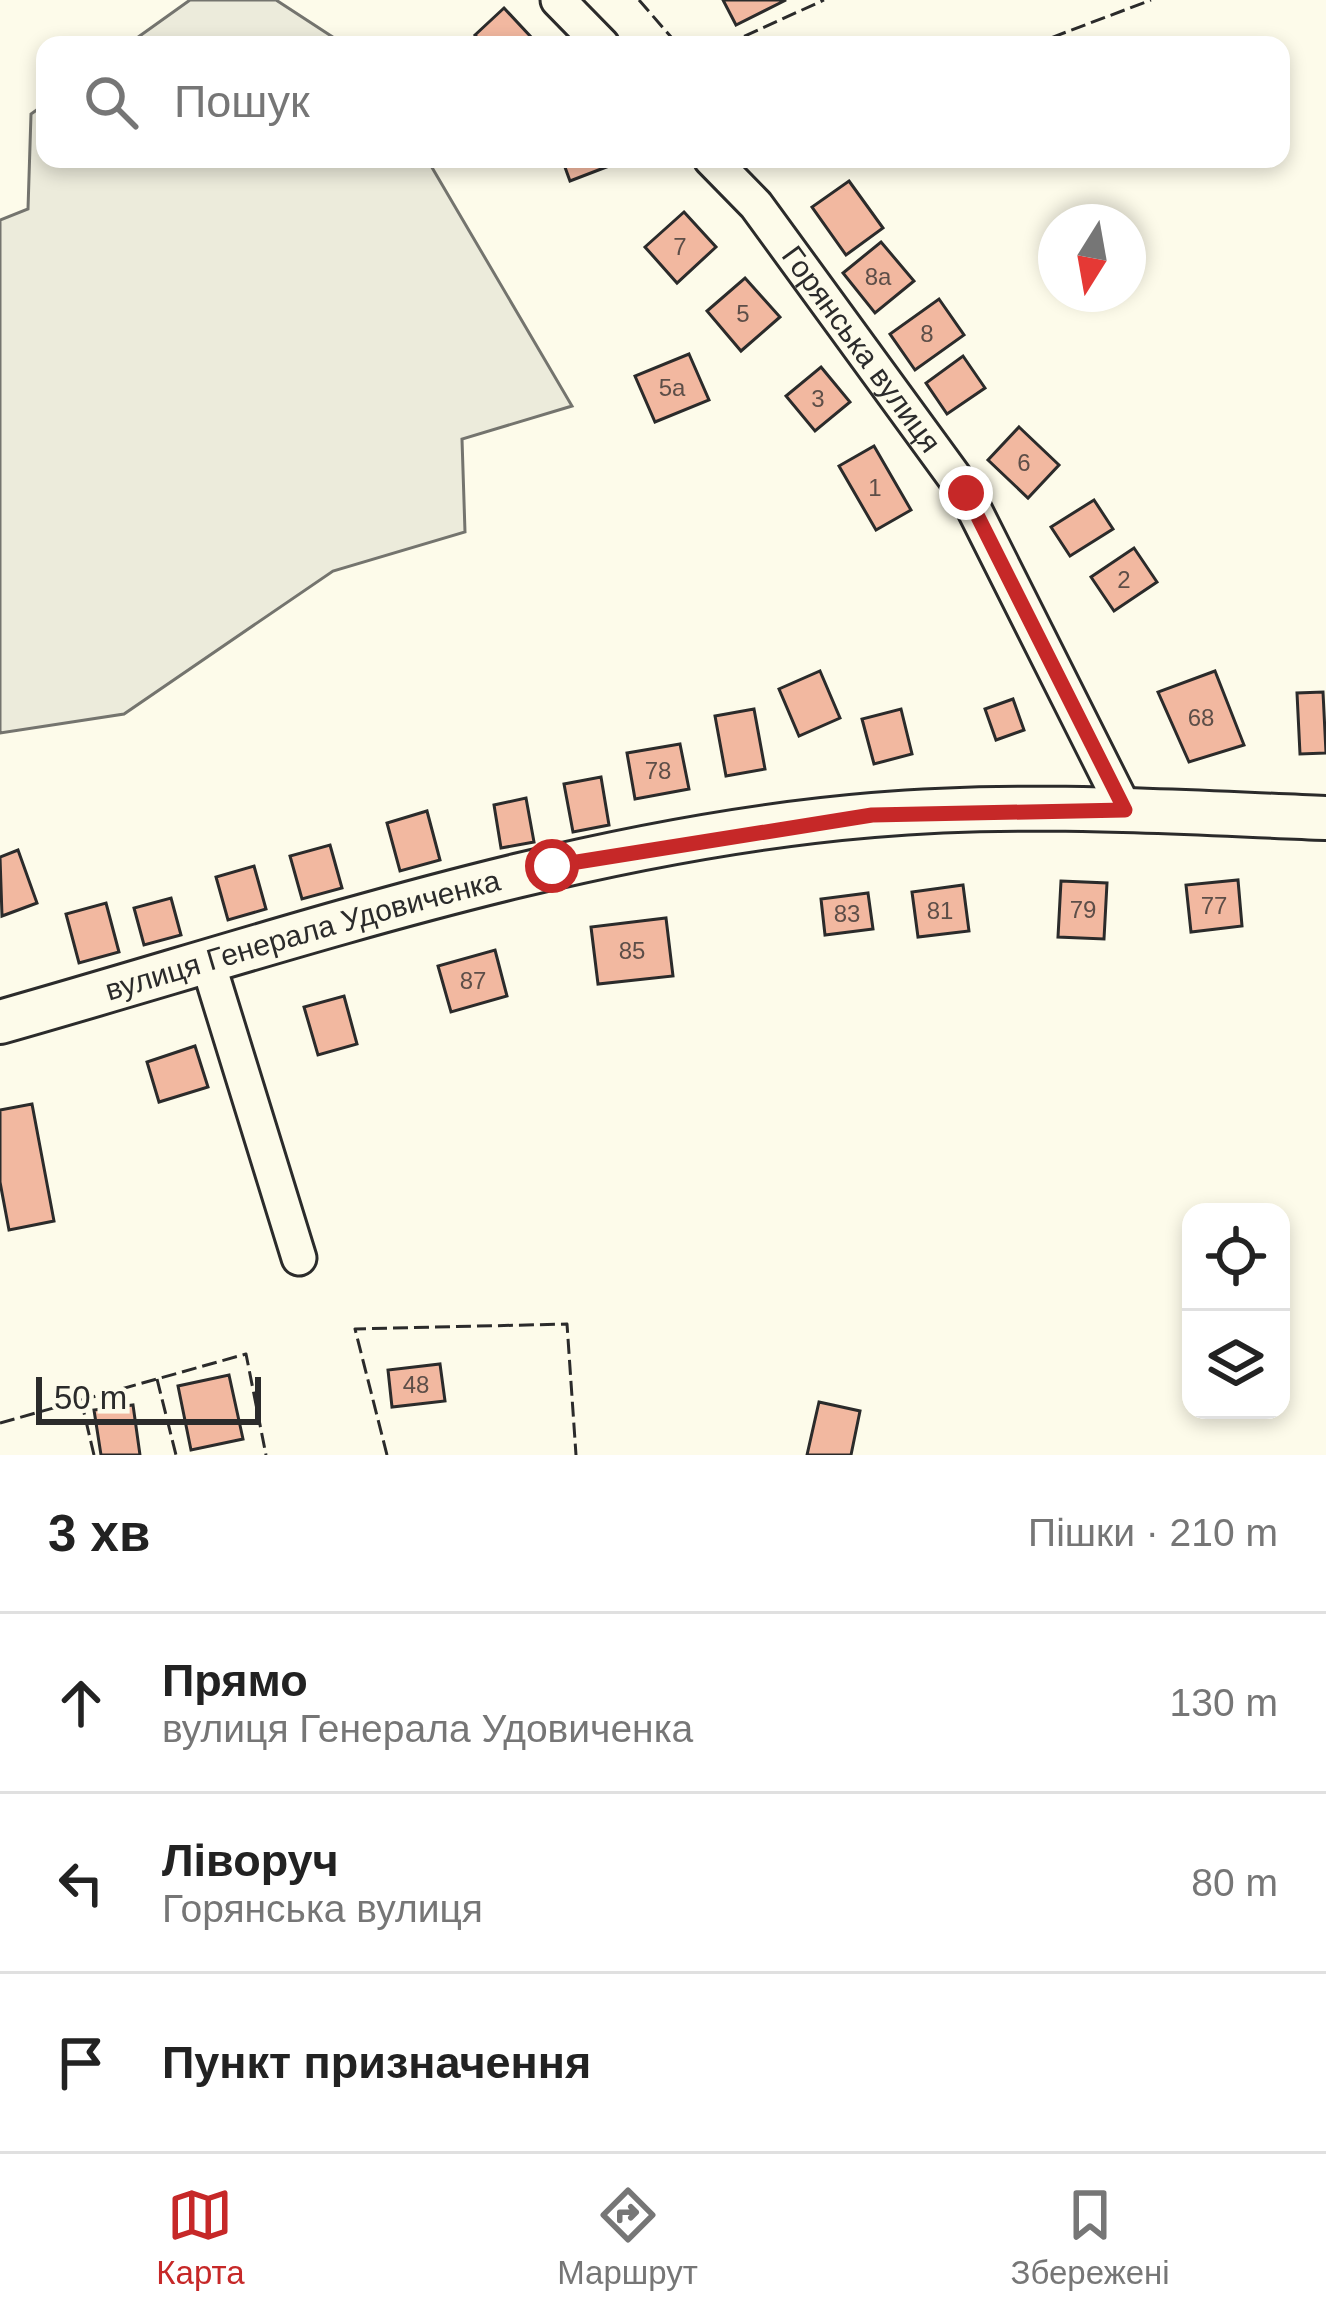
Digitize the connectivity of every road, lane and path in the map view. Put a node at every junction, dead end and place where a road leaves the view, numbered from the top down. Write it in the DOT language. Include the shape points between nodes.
graph roads {
  1 [pos="558,0"];
  2 [pos="593,36"];
  3 [pos="720,168"];
  4 [pos="1125,810"];
  5 [pos="1326,818"];
  6 [pos="208,963"];
  7 [pos="0,1022"];
  8 [pos="298,1258"];
  1 -- 2 [label="street"];
  3 -- 4 [label="street, Горянська вулиця" via="966,493"];
  4 -- 5 [label="main road, вулиця Генерала Удовиченка"];
  4 -- 6 [label="main road, вулиця Генерала Удовиченка" via="872,815 695,840 552,866"];
  6 -- 7 [label="main road, вулиця Генерала Удовиченка"];
  6 -- 8 [label="street"];
}
